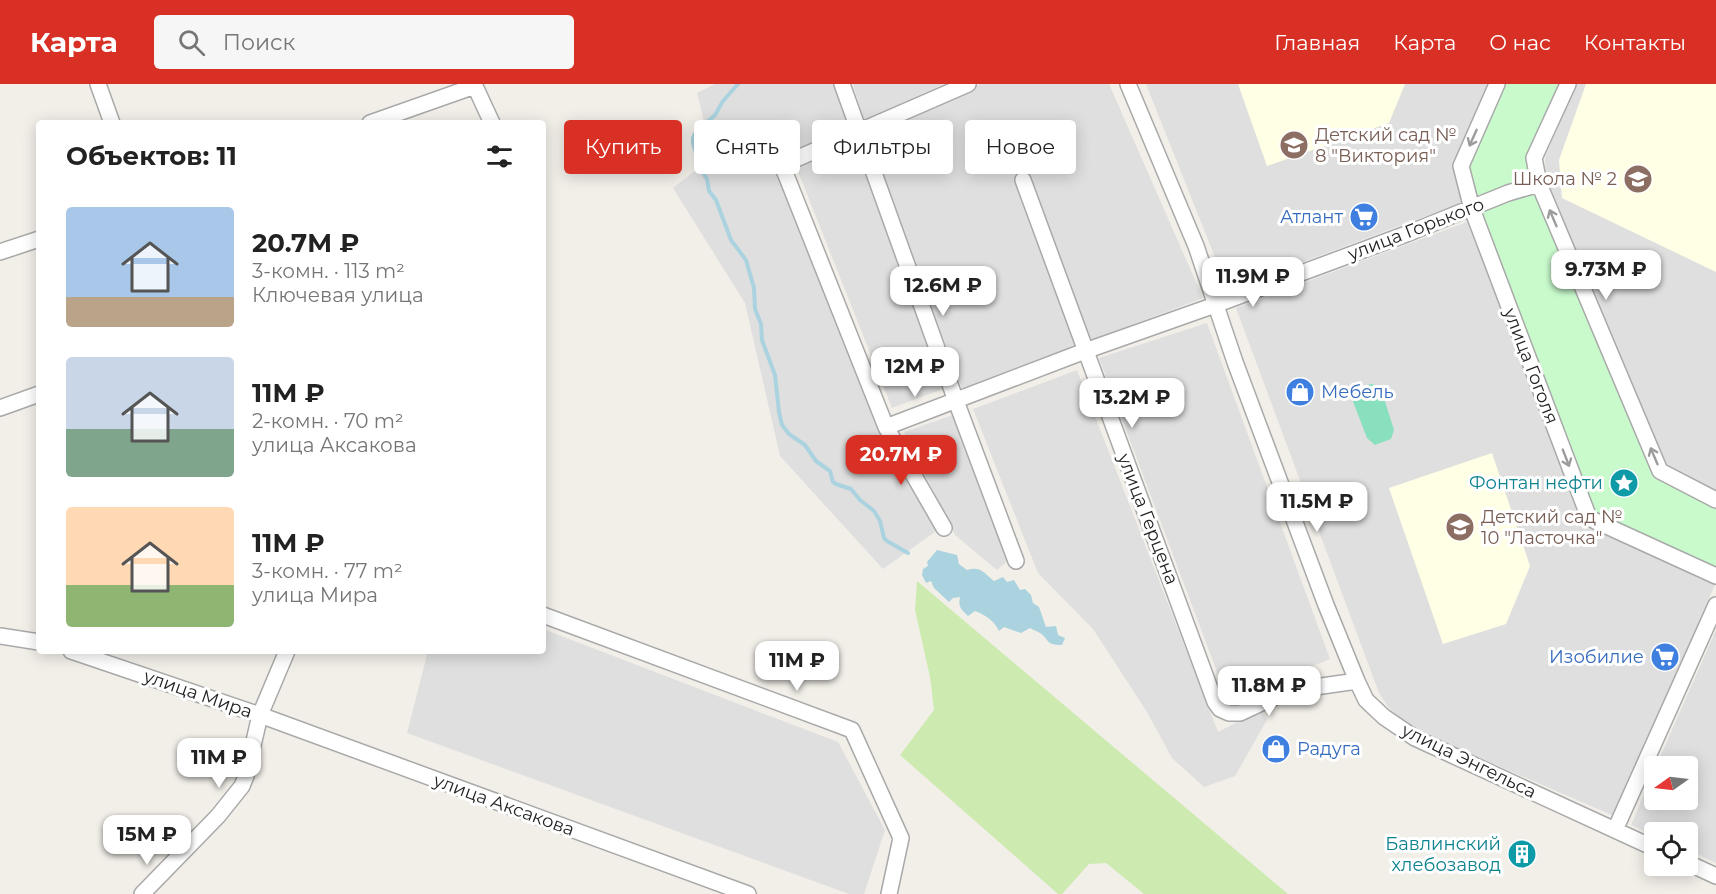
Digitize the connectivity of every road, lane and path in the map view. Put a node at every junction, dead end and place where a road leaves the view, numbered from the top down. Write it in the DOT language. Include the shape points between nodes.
graph roads {
  1 [pos="98,84"];
  2 [pos="842,84"];
  3 [pos="968,84"];
  4 [pos="1128,84"];
  5 [pos="1497,84"];
  6 [pos="1568,84"];
  7 [pos="475,85"];
  8 [pos="111,120"];
  9 [pos="378,120"];
  10 [pos="491,120"];
  11 [pos="855,120"];
  12 [pos="885,120"];
  13 [pos="812,152"];
  14 [pos="874,174"];
  15 [pos="1023,180"];
  16 [pos="1539,184"];
  17 [pos="1472,209"];
  18 [pos="36,240"];
  19 [pos="0,252"];
  20 [pos="1215,305"];
  21 [pos="1085,351"];
  22 [pos="36,395"];
  23 [pos="956,401"];
  24 [pos="0,408"];
  25 [pos="886,427"];
  26 [pos="1716,500"];
  27 [pos="944,528"];
  28 [pos="1016,561"];
  29 [pos="1716,576"];
  30 [pos="1716,605"];
  31 [pos="546,616"];
  32 [pos="0,636"];
  33 [pos="36,642"];
  34 [pos="81,654"];
  35 [pos="286,654"];
  36 [pos="1357,681"];
  37 [pos="260,715"];
  38 [pos="1615,830"];
  39 [pos="1644,843"];
  40 [pos="1698,868"];
  41 [pos="1716,876"];
  42 [pos="142,894"];
  43 [pos="748,894"];
  44 [pos="889,894"];
  1 -- 8 [label="street"];
  2 -- 11 [label="street"];
  3 -- 12 [label="street"];
  4 -- 20 [label="street, улица Энгельса" via="1196,246"];
  5 -- 17 [label="street, улица Гоголя, one-way" via="1461,166"];
  6 -- 16 [label="street" via="1534,158"];
  7 -- 9 [label="street"];
  7 -- 10 [label="street"];
  13 -- 25 [label="street" via="782,165"];
  14 -- 23 [label="street"];
  15 -- 21 [label="street, улица Герцена"];
  16 -- 17 [label="street, улица Горького"];
  26 -- 16 [label="street, one-way" via="1660,471"];
  17 -- 20 [label="street, улица Горького"];
  17 -- 29 [label="street, улица Гоголя, one-way" via="1589,518"];
  18 -- 19 [label="street"];
  20 -- 21 [label="street, улица Горького"];
  20 -- 36 [label="street, улица Энгельса"];
  21 -- 23 [label="street, улица Горького"];
  21 -- 36 [label="street, улица Герцена" via="1220,709 1240,713 1287,691"];
  22 -- 24 [label="street"];
  23 -- 25 [label="street, улица Горького"];
  23 -- 28 [label="street"];
  25 -- 27 [label="street"];
  30 -- 38 [label="street"];
  31 -- 44 [label="street" via="852,730 901,838"];
  32 -- 33 [label="street"];
  34 -- 37 [label="street, улица Мира"];
  35 -- 37 [label="street, улица Мира"];
  36 -- 38 [label="street, улица Энгельса" via="1366,700 1415,738"];
  37 -- 42 [label="street" via="242,786"];
  37 -- 43 [label="street, улица Аксакова"];
  38 -- 39 [label="street, улица Энгельса"];
  40 -- 41 [label="street"];
}
